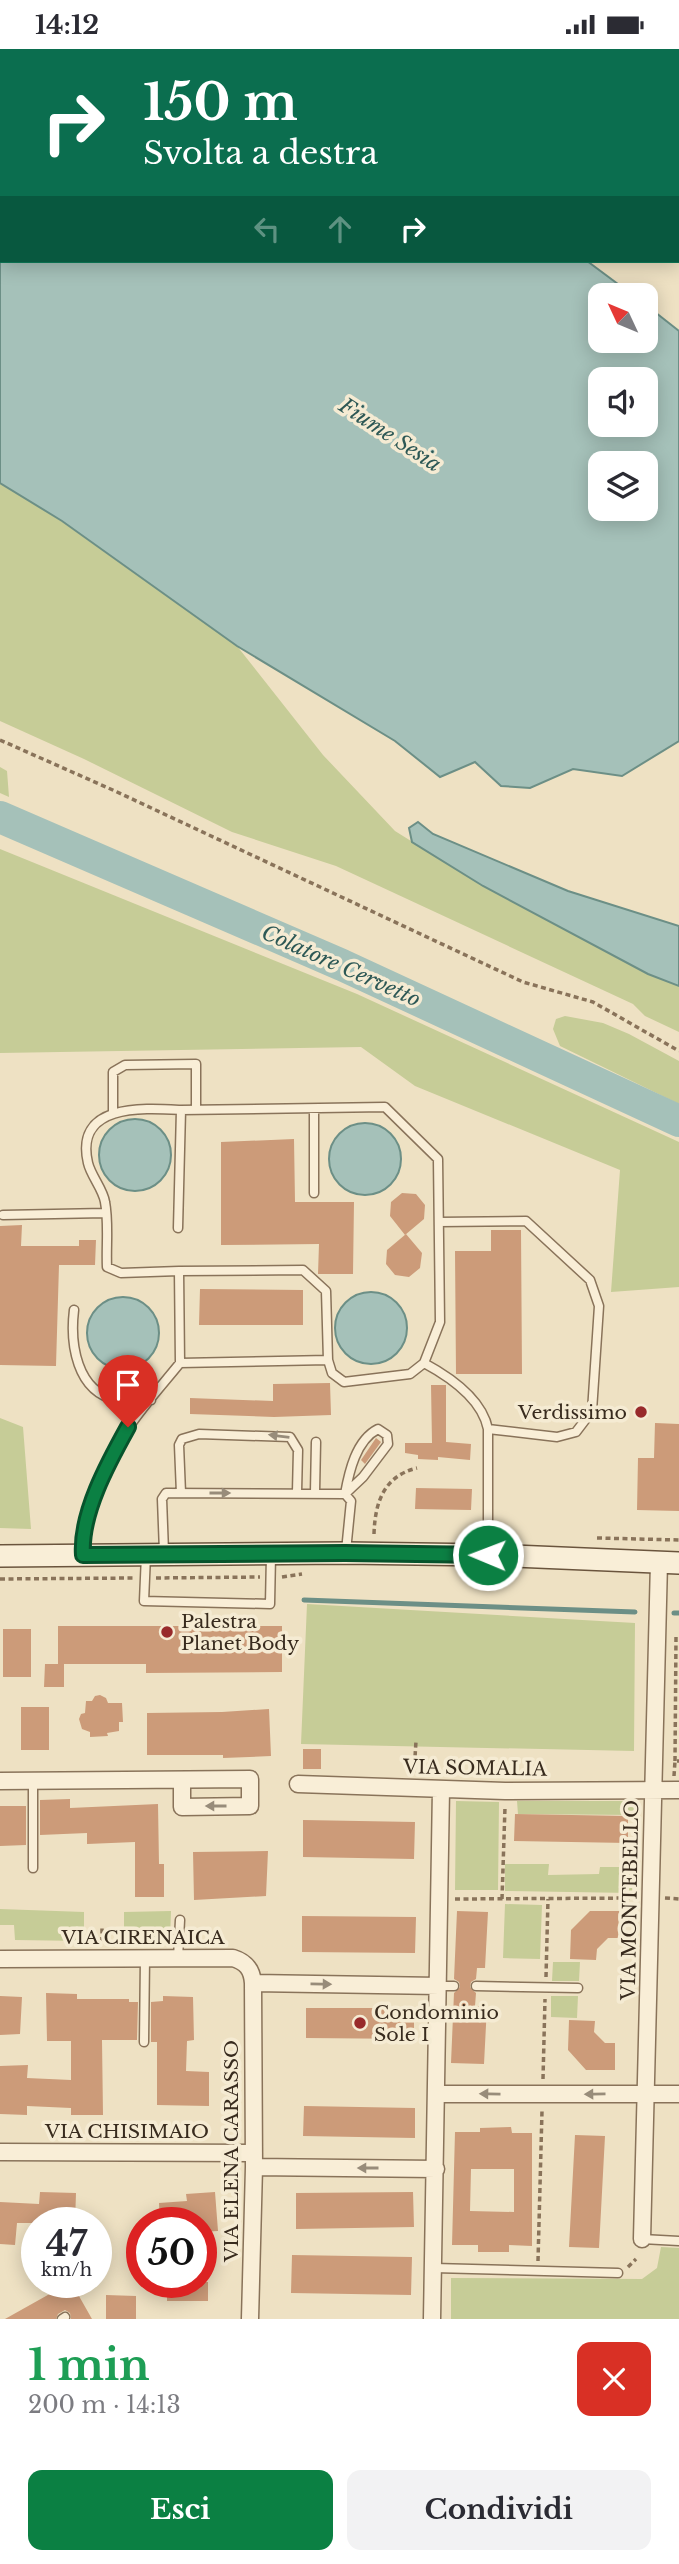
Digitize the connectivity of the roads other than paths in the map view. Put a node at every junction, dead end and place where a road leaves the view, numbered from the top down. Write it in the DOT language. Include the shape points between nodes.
graph roads {
  1 [pos="314,1109"];
  2 [pos="181,1110"];
  3 [pos="196,1110"];
  4 [pos="113,1113"];
  5 [pos="314,1193"];
  6 [pos="105,1213"];
  7 [pos="3,1215"];
  8 [pos="439,1222"];
  9 [pos="178,1228"];
  10 [pos="179,1271"];
  11 [pos="74,1310"];
  12 [pos="328,1360"];
  13 [pos="180,1363"];
  14 [pos="424,1363"];
  15 [pos="151,1400"];
  16 [pos="488,1429"];
  17 [pos="316,1443"];
  18 [pos="297,1492"];
  19 [pos="315,1492"];
  20 [pos="181,1493"];
  21 [pos="345,1494"];
  22 [pos="345,1553"];
  23 [pos="83,1555"];
  24 [pos="155,1555"];
  25 [pos="271,1555"];
  26 [pos="488,1555"];
  27 [pos="0,1556"];
  28 [pos="669,1563"];
  29 [pos="182,1780"];
  30 [pos="0,1781"];
  31 [pos="33,1781"];
  32 [pos="298,1784"];
  33 [pos="441,1789"];
  34 [pos="653,1789"];
  35 [pos="679,1790"];
  36 [pos="33,1868"];
  37 [pos="180,1920"];
  38 [pos="145,1958"];
  39 [pos="178,1958"];
  40 [pos="0,1959"];
  41 [pos="253,1983"];
  42 [pos="446,1986"];
  43 [pos="476,1986"];
  44 [pos="578,1988"];
  45 [pos="144,2042"];
  46 [pos="437,2094"];
  47 [pos="647,2094"];
  48 [pos="679,2094"];
  49 [pos="0,2152"];
  50 [pos="254,2160"];
  51 [pos="436,2169"];
  52 [pos="642,2239"];
  53 [pos="679,2241"];
  54 [pos="434,2268"];
  55 [pos="618,2273"];
  56 [pos="250,2319"];
  57 [pos="432,2319"];
  1 -- 3 [label="lane"];
  1 -- 5 [label="lane"];
  1 -- 8 [label="lane" via="385,1107 438,1159"];
  2 -- 3 [label="lane"];
  2 -- 4 [label="lane" via="134,1108"];
  2 -- 9 [label="lane"];
  3 -- 4 [label="lane" via="196,1064 125,1065 113,1072"];
  4 -- 6 [label="lane" via="94,1127 85,1144 88,1164 105,1200"];
  6 -- 7 [label="lane"];
  6 -- 10 [label="lane" via="107,1267 121,1273"];
  8 -- 14 [label="lane" via="440,1322"];
  8 -- 16 [label="lane" via="526,1221 590,1280 599,1306 592,1411 576,1432 557,1437"];
  10 -- 12 [label="lane" via="303,1270 326,1291"];
  10 -- 13 [label="lane"];
  11 -- 15 [label="lane" via="72,1334 78,1367 93,1388 116,1400"];
  12 -- 13 [label="lane"];
  12 -- 14 [label="lane" via="332,1373 344,1382 410,1374"];
  13 -- 15 [label="lane"];
  14 -- 16 [label="lane" via="467,1394 485,1416"];
  15 -- 23 [label="lane" via="128,1427 102,1477 82,1539"];
  16 -- 26 [label="lane"];
  17 -- 19 [label="lane"];
  18 -- 19 [label="lane"];
  20 -- 18 [label="lane, one-way"];
  18 -- 20 [label="lane, one-way" via="298,1450 290,1437 199,1434 182,1439 179,1445"];
  19 -- 21 [label="lane"];
  20 -- 24 [label="lane" via="166,1493 162,1499"];
  21 -- 21 [label="lane" via="388,1444 387,1435 378,1429 368,1434 350,1469"];
  21 -- 22 [label="lane" via="351,1501"];
  22 -- 25 [label="main road"];
  22 -- 26 [label="main road"];
  23 -- 24 [label="main road"];
  23 -- 27 [label="main road"];
  24 -- 25 [label="main road"];
  24 -- 25 [label="lane" via="144,1578 144,1601 270,1604"];
  26 -- 28 [label="main road"];
  28 -- 34 [label="street, VIA MONTEBELLO"];
  29 -- 29 [label="street, one-way" via="250,1779 250,1806 182,1807"];
  29 -- 31 [label="street"];
  30 -- 31 [label="street"];
  31 -- 36 [label="lane"];
  32 -- 33 [label="street, VIA SOMALIA"];
  33 -- 34 [label="street, VIA SOMALIA"];
  33 -- 42 [label="street" via="439,1898"];
  34 -- 35 [label="street, VIA SOMALIA"];
  34 -- 47 [label="street, VIA MONTEBELLO"];
  37 -- 39 [label="lane"];
  38 -- 39 [label="street, VIA CIRENAICA"];
  38 -- 40 [label="street, VIA CIRENAICA"];
  38 -- 45 [label="lane"];
  39 -- 41 [label="street, VIA CIRENAICA" via="242,1960"];
  41 -- 42 [label="street, one-way"];
  41 -- 50 [label="street, VIA ELENA CARASSO"];
  42 -- 46 [label="street"];
  43 -- 44 [label="lane"];
  47 -- 46 [label="street, one-way"];
  46 -- 51 [label="street"];
  47 -- 48 [label="street"];
  47 -- 52 [label="street, VIA MONTEBELLO"];
  49 -- 50 [label="street, VIA CHISIMAIO"];
  51 -- 50 [label="street, VIA CHISIMAIO, one-way"];
  50 -- 56 [label="street, VIA ELENA CARASSO"];
  51 -- 54 [label="street"];
  52 -- 53 [label="lane"];
  54 -- 55 [label="lane"];
  54 -- 57 [label="street"];
}
